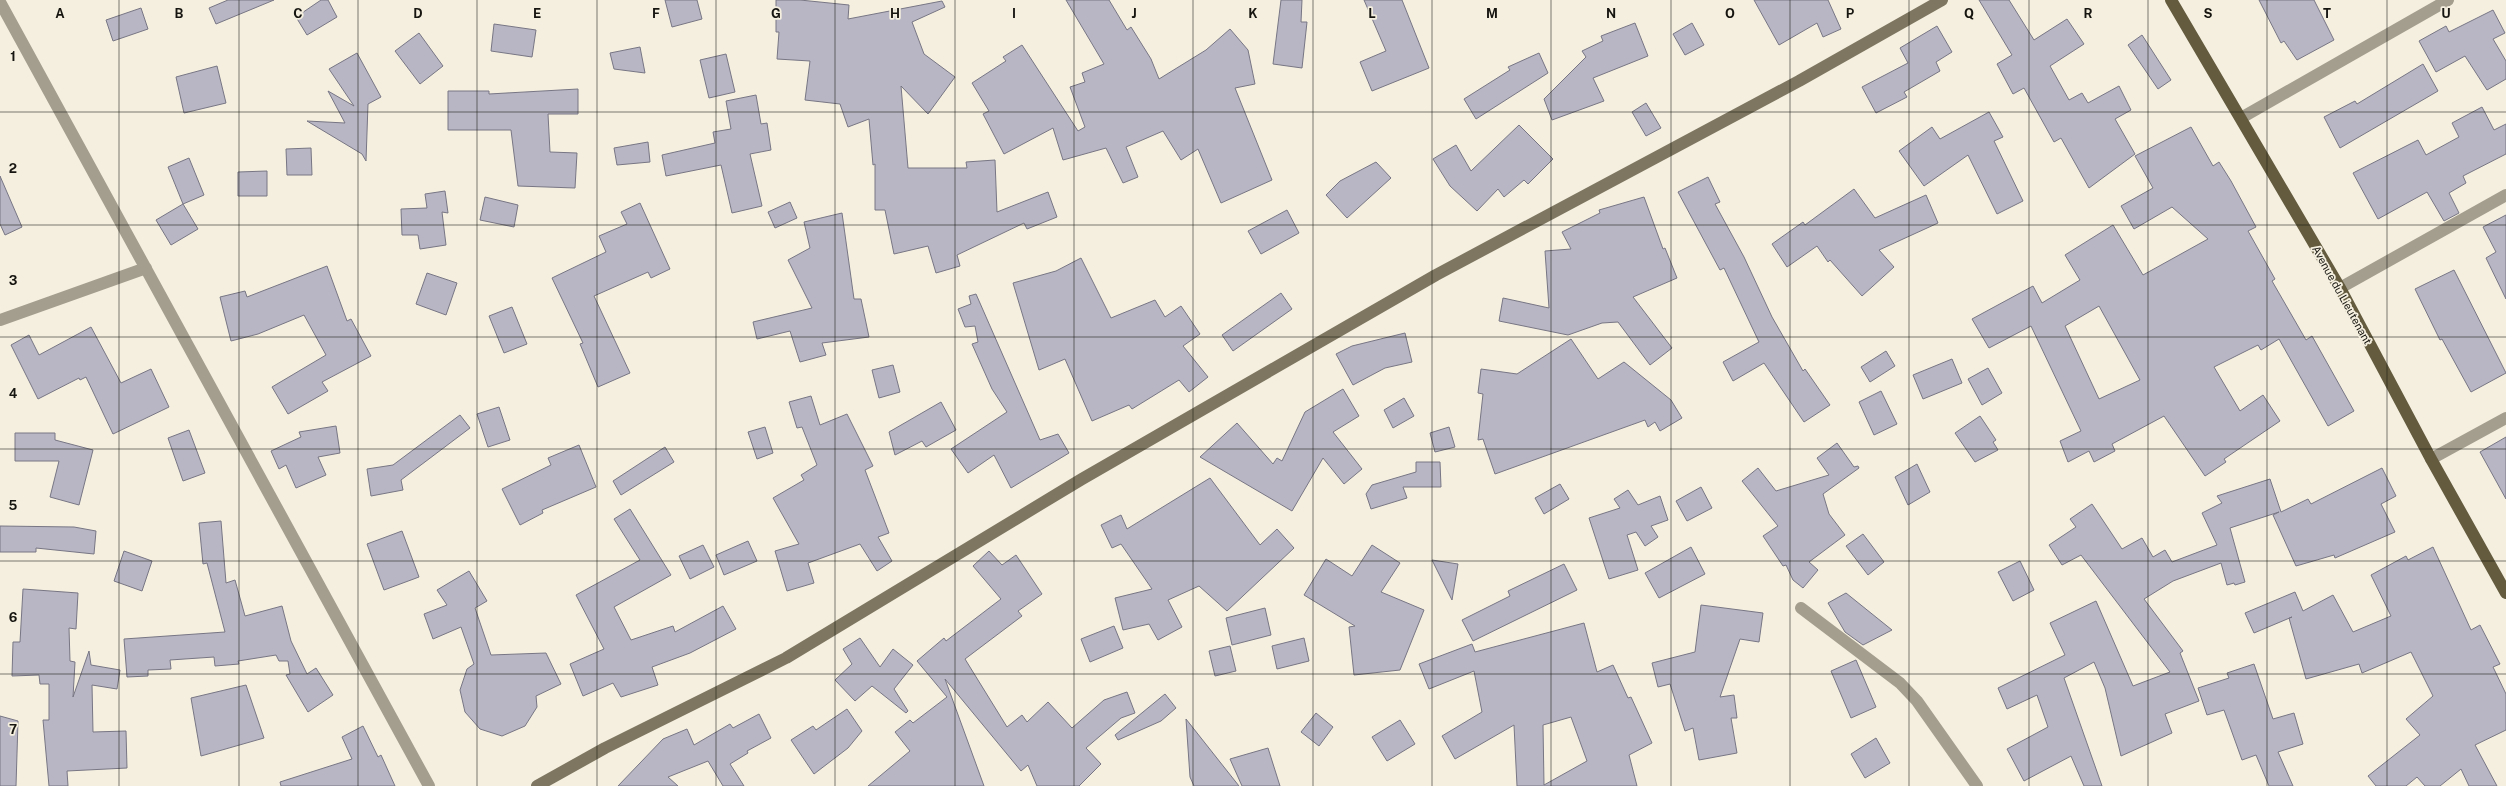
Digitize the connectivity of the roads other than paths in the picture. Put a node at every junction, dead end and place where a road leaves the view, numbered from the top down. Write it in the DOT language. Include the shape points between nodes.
graph roads {
  1 [pos="1942,0"];
  2 [pos="2171,0"];
  3 [pos="2448,0"];
  4 [pos="0,2"];
  5 [pos="2241,118"];
  6 [pos="2506,195"];
  7 [pos="146,268"];
  8 [pos="2340,288"];
  9 [pos="0,320"];
  10 [pos="2506,418"];
  11 [pos="2431,459"];
  12 [pos="2506,593"];
  13 [pos="1801,608"];
  14 [pos="429,786"];
  15 [pos="537,786"];
  16 [pos="1977,786"];
  1 -- 15 [label="street" via="1800,81 1423,283 1082,478 786,658 605,748"];
  2 -- 5 [label="main road, Avenue du Lieutenant"];
  3 -- 5 [label="street"];
  4 -- 7 [label="street"];
  5 -- 8 [label="main road, Avenue du Lieutenant"];
  6 -- 8 [label="street"];
  7 -- 9 [label="street"];
  7 -- 14 [label="street"];
  8 -- 11 [label="main road, Avenue du Lieutenant"];
  10 -- 11 [label="street"];
  11 -- 12 [label="main road, Avenue du Lieutenant"];
  13 -- 16 [label="street" via="1900,684 1917,701"];
}
